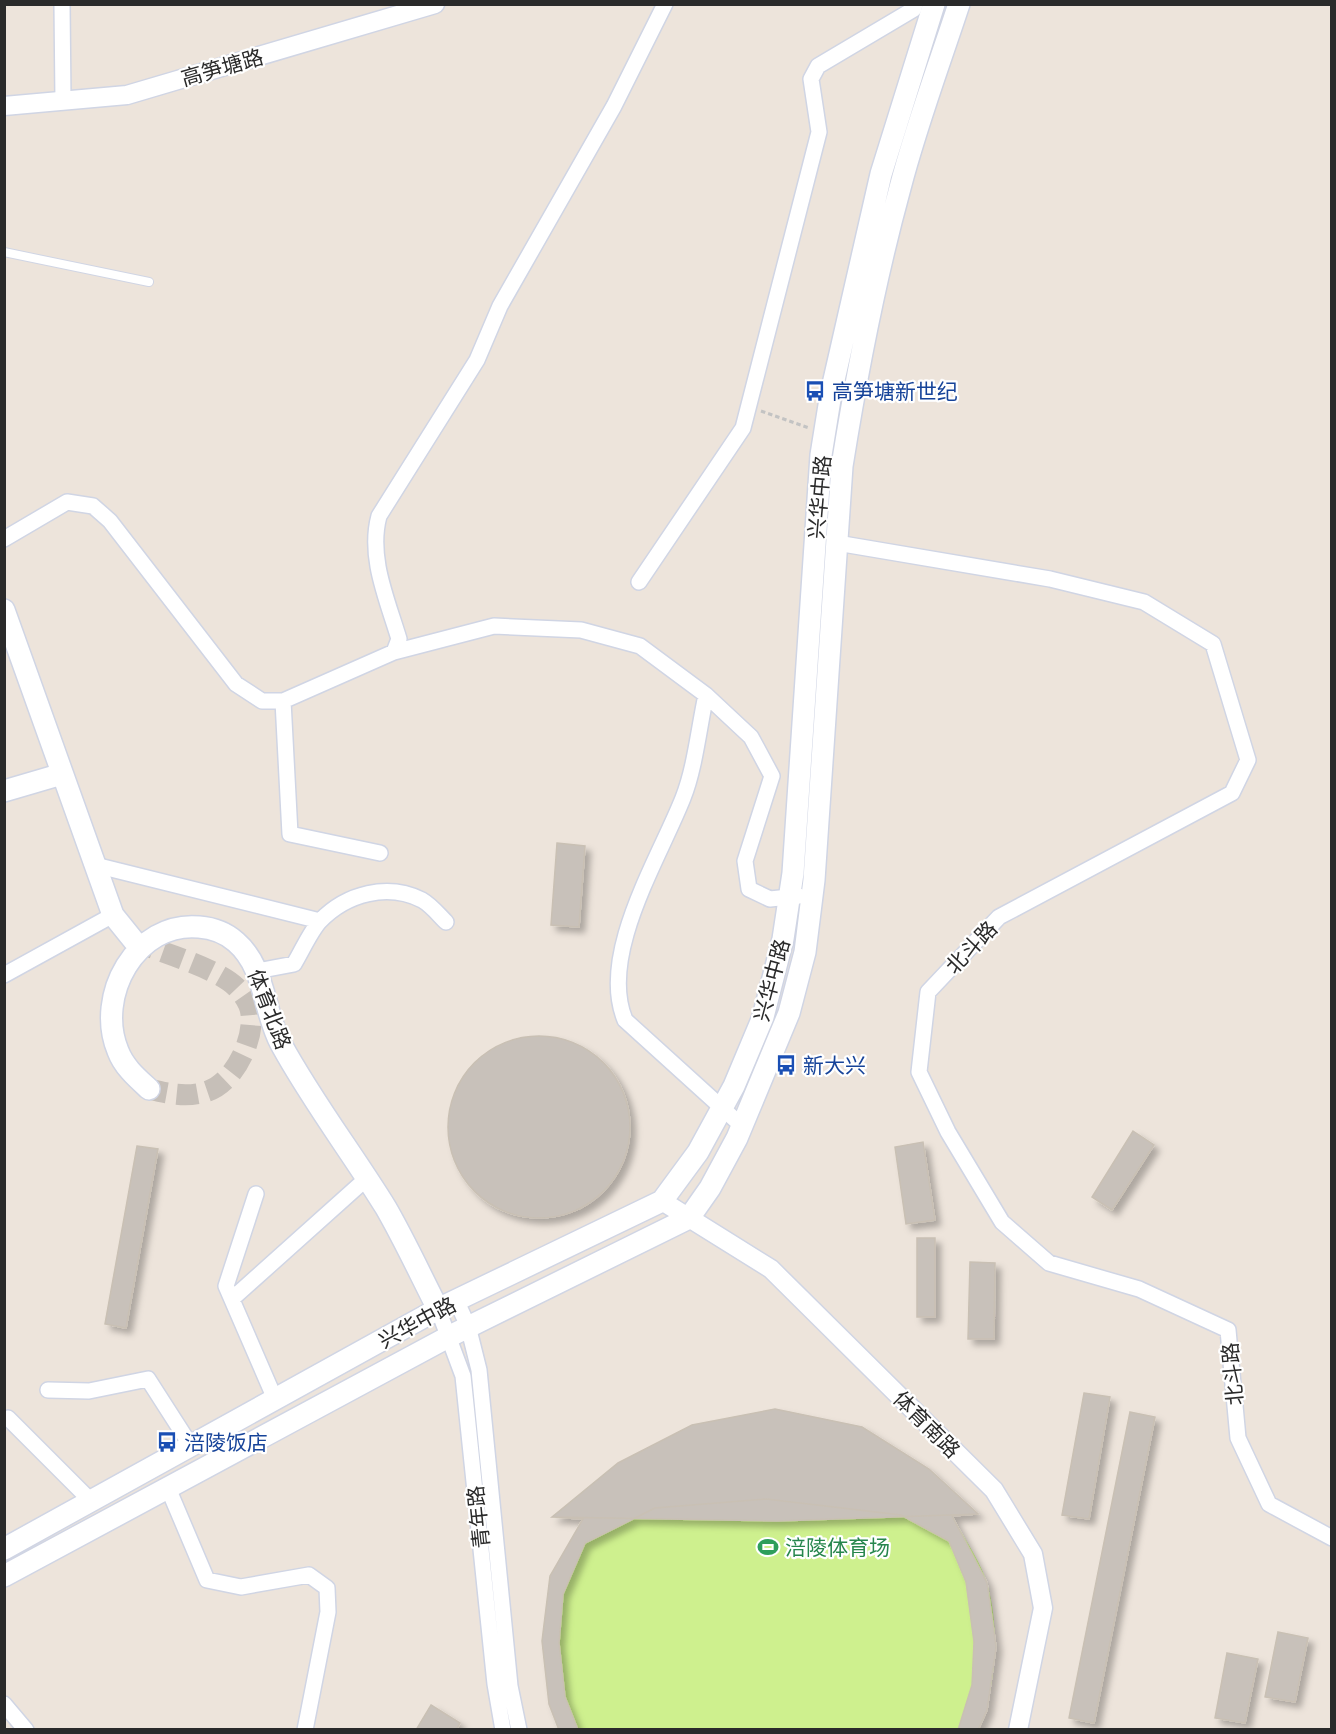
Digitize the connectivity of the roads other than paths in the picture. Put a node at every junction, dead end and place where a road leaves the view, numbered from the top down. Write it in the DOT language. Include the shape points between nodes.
graph roads {
  1 [pos="62,4"];
  2 [pos="435,4"];
  3 [pos="665,4"];
  4 [pos="915,4"];
  5 [pos="934,4"];
  6 [pos="959,4"];
  7 [pos="63,101"];
  8 [pos="4,106"];
  9 [pos="4,252"];
  10 [pos="148,282"];
  11 [pos="4,539"];
  12 [pos="837,543"];
  13 [pos="639,582"];
  14 [pos="4,610"];
  15 [pos="394,652"];
  16 [pos="706,694"];
  17 [pos="283,701"];
  18 [pos="62,774"];
  19 [pos="4,791"];
  20 [pos="380,853"];
  21 [pos="95,866"];
  22 [pos="790,896"];
  23 [pos="812,898"];
  24 [pos="113,915"];
  25 [pos="320,921"];
  26 [pos="446,922"];
  27 [pos="134,941"];
  28 [pos="257,971"];
  29 [pos="4,975"];
  30 [pos="149,1089"];
  31 [pos="722,1108"];
  32 [pos="742,1126"];
  33 [pos="366,1179"];
  34 [pos="256,1194"];
  35 [pos="662,1201"];
  36 [pos="689,1218"];
  37 [pos="232,1299"];
  38 [pos="447,1305"];
  39 [pos="459,1331"];
  40 [pos="48,1390"];
  41 [pos="275,1399"];
  42 [pos="8,1418"];
  43 [pos="190,1446"];
  44 [pos="168,1488"];
  45 [pos="91,1501"];
  46 [pos="1332,1538"];
  47 [pos="4,1549"];
  48 [pos="4,1576"];
  49 [pos="4,1704"];
  50 [pos="26,1730"];
  51 [pos="305,1730"];
  52 [pos="503,1730"];
  53 [pos="519,1730"];
  54 [pos="1018,1730"];
  1 -- 7 [label="street"];
  2 -- 7 [label="street, 高笋塘路" via="127,95"];
  3 -- 15 [label="street" via="614,106 500,306 477,360 378,516 374,553 399,639"];
  4 -- 13 [label="street" via="914,9 818,66 811,79 819,132 743,428"];
  5 -- 22 [label="main road, 兴华中路" via="881,174 831,393 821,455"];
  6 -- 12 [label="main road" via="900,187 861,348 842,466"];
  7 -- 8 [label="street, 高笋塘路"];
  9 -- 10 [label="lane"];
  11 -- 17 [label="street" via="67,502 93,506 111,521 236,684 262,701"];
  12 -- 23 [label="main road"];
  12 -- 46 [label="street, 北斗路" via="1050,579 1144,602 1213,644 1248,760 1232,793 999,917 927,992 919,1072 948,1132 1002,1222 1049,1263 1139,1289 1228,1330 1238,1438 1269,1504"];
  14 -- 18 [label="main road"];
  15 -- 16 [label="street" via="494,626 581,630 640,646"];
  15 -- 17 [label="street"];
  16 -- 22 [label="street" via="751,738 772,776 745,861 749,889 770,899"];
  16 -- 31 [label="street" via="684,796 630,919 619,974 618,1002 625,1020"];
  17 -- 20 [label="street" via="290,834"];
  18 -- 19 [label="main road"];
  18 -- 21 [label="main road"];
  21 -- 24 [label="main road"];
  21 -- 25 [label="street"];
  22 -- 23 [label="street"];
  22 -- 31 [label="main road, 兴华中路" via="763,1017"];
  23 -- 32 [label="main road" via="805,952 789,1013"];
  24 -- 27 [label="main road"];
  24 -- 29 [label="street"];
  25 -- 26 [label="street" via="353,897 373,891 399,892 424,901"];
  25 -- 28 [label="street" via="294,964"];
  28 -- 30 [label="main road, 体育北路" via="235,940 193,926 175,926 158,934 125,967 115,988 112,1033 118,1053"];
  28 -- 33 [label="main road, 体育北路" via="280,1042"];
  31 -- 32 [label="street"];
  31 -- 35 [label="main road, 兴华中路" via="698,1152"];
  32 -- 36 [label="main road" via="710,1188"];
  33 -- 37 [label="street"];
  33 -- 38 [label="main road, 体育北路"];
  34 -- 37 [label="street" via="226,1286"];
  35 -- 36 [label="street, 体育南路"];
  35 -- 38 [label="main road, 兴华中路"];
  36 -- 39 [label="main road"];
  36 -- 54 [label="street, 体育南路" via="771,1269 994,1490 1033,1554 1043,1608"];
  37 -- 41 [label="street"];
  38 -- 39 [label="street"];
  38 -- 39 [label="street, 青年路"];
  38 -- 41 [label="main road, 兴华中路"];
  39 -- 44 [label="main road"];
  39 -- 52 [label="street, 青年路"];
  39 -- 53 [label="street" via="479,1370 510,1686"];
  40 -- 43 [label="street" via="89,1392 148,1378"];
  41 -- 43 [label="main road, 兴华中路"];
  42 -- 45 [label="street"];
  43 -- 45 [label="main road, 兴华中路"];
  44 -- 48 [label="main road"];
  44 -- 51 [label="street" via="207,1580 241,1587 309,1575 327,1588 328,1612"];
  45 -- 47 [label="main road, 兴华中路"];
  49 -- 50 [label="street"];
}
